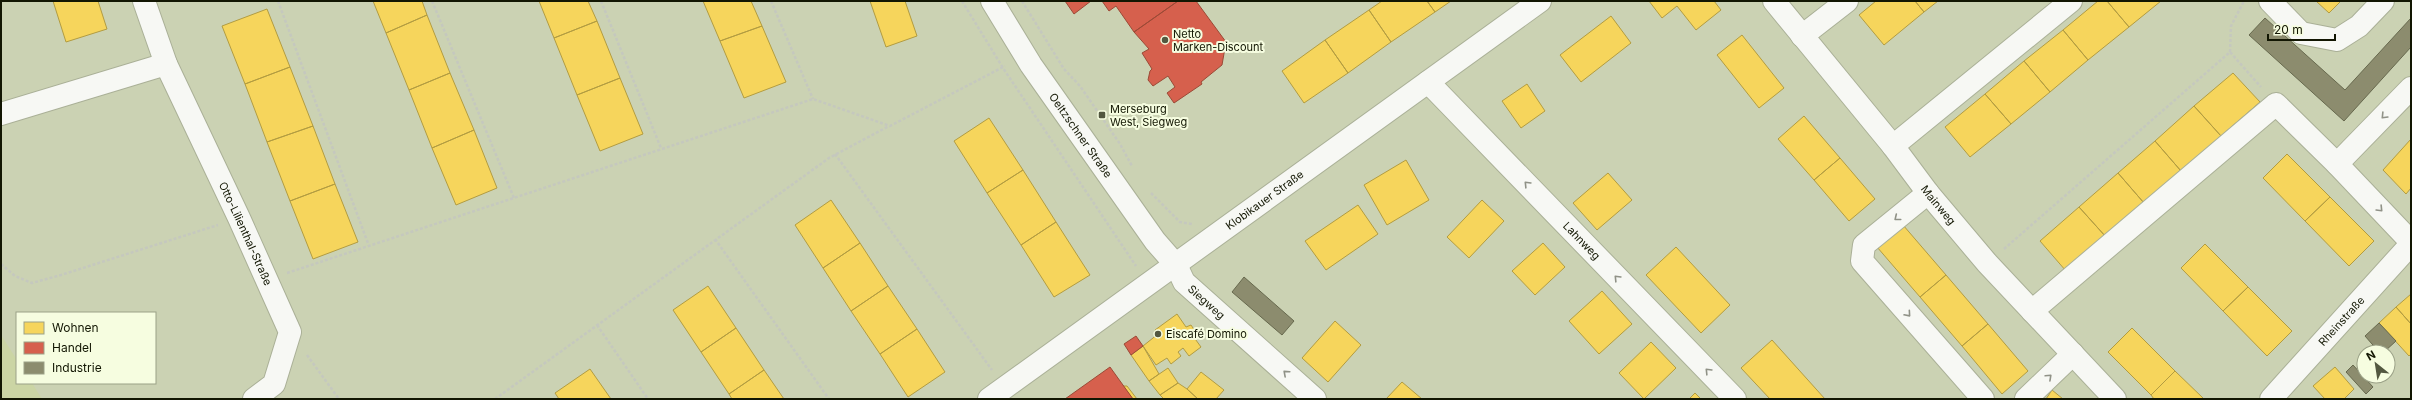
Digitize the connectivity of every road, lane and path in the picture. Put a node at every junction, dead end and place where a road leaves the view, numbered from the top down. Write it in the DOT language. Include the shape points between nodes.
graph roads {
  1 [pos="144,1"];
  2 [pos="278,1"];
  3 [pos="432,1"];
  4 [pos="601,1"];
  5 [pos="771,1"];
  6 [pos="962,1"];
  7 [pos="992,1"];
  8 [pos="1022,1"];
  9 [pos="1540,1"];
  10 [pos="1774,1"];
  11 [pos="1847,1"];
  12 [pos="2071,1"];
  13 [pos="2244,1"];
  14 [pos="2270,1"];
  15 [pos="2383,1"];
  16 [pos="1802,36"];
  17 [pos="1046,40"];
  18 [pos="2230,52"];
  19 [pos="1023,53"];
  20 [pos="166,64"];
  21 [pos="1003,68"];
  22 [pos="1428,82"];
  23 [pos="2411,88"];
  24 [pos="813,99"];
  25 [pos="2276,104"];
  26 [pos="1,114"];
  27 [pos="890,126"];
  28 [pos="1893,146"];
  29 [pos="661,148"];
  30 [pos="835,154"];
  31 [pos="2337,164"];
  32 [pos="1135,171"];
  33 [pos="1147,188"];
  34 [pos="1928,193"];
  35 [pos="514,198"];
  36 [pos="239,218"];
  37 [pos="1191,224"];
  38 [pos="715,239"];
  39 [pos="2411,243"];
  40 [pos="369,246"];
  41 [pos="1987,263"];
  42 [pos="1,264"];
  43 [pos="1176,265"];
  44 [pos="266,280"];
  45 [pos="1148,284"];
  46 [pos="2032,311"];
  47 [pos="597,325"];
  48 [pos="290,332"];
  49 [pos="2073,354"];
  50 [pos="997,393"];
  51 [pos="254,399"];
  52 [pos="339,399"];
  53 [pos="495,399"];
  54 [pos="648,399"];
  55 [pos="829,399"];
  56 [pos="1315,399"];
  57 [pos="1735,399"];
  58 [pos="1983,399"];
  59 [pos="2026,399"];
  60 [pos="2115,399"];
  61 [pos="2271,399"];
  1 -- 20 [label="street, Otto-Lilienthal-Straße"];
  2 -- 40 [label="path"];
  3 -- 35 [label="path"];
  4 -- 29 [label="path"];
  5 -- 24 [label="path"];
  6 -- 21 [label="path"];
  7 -- 19 [label="street, Oeltzschner Straße"];
  8 -- 17 [label="path"];
  9 -- 22 [label="street, Klobikauer Straße"];
  10 -- 16 [label="street, Mainweg"];
  11 -- 16 [label="street"];
  12 -- 28 [label="street"];
  13 -- 18 [label="path" via="2231,26"];
  14 -- 15 [label="street" via="2301,33 2337,40 2359,26"];
  16 -- 28 [label="street, Mainweg"];
  17 -- 19 [label="path"];
  17 -- 32 [label="path" via="1064,69 1080,86"];
  18 -- 25 [label="path"];
  18 -- 41 [label="path"];
  19 -- 21 [label="path"];
  19 -- 43 [label="street, Oeltzschner Straße" via="1137,215"];
  20 -- 26 [label="street"];
  20 -- 36 [label="street, Otto-Lilienthal-Straße"];
  21 -- 27 [label="path"];
  21 -- 45 [label="path"];
  22 -- 43 [label="street, Klobikauer Straße"];
  57 -- 22 [label="street, Lahnweg, one-way"];
  23 -- 31 [label="street, one-way"];
  24 -- 27 [label="path"];
  24 -- 29 [label="path"];
  25 -- 31 [label="street"];
  25 -- 46 [label="street"];
  27 -- 30 [label="path"];
  28 -- 34 [label="street, Mainweg"];
  29 -- 35 [label="path"];
  30 -- 38 [label="path"];
  30 -- 50 [label="path"];
  31 -- 39 [label="street, one-way"];
  33 -- 37 [label="path" via="1180,222"];
  34 -- 41 [label="street, Mainweg"];
  34 -- 58 [label="street, one-way" via="1864,245 1862,261"];
  35 -- 40 [label="path"];
  36 -- 42 [label="path" via="32,283 15,276"];
  36 -- 44 [label="street, Otto-Lilienthal-Straße"];
  38 -- 47 [label="path"];
  38 -- 55 [label="path"];
  39 -- 61 [label="street, Rheinstraße"];
  40 -- 44 [label="path"];
  41 -- 46 [label="street, Mainweg"];
  43 -- 45 [label="street, Klobikauer Straße"];
  56 -- 43 [label="street, Siegweg, one-way" via="1184,282"];
  44 -- 48 [label="street, Otto-Lilienthal-Straße"];
  45 -- 50 [label="street, Klobikauer Straße"];
  46 -- 49 [label="street, Mainweg"];
  47 -- 53 [label="path"];
  47 -- 54 [label="path"];
  48 -- 51 [label="street" via="274,384"];
  48 -- 52 [label="path"];
  59 -- 49 [label="street, one-way"];
  49 -- 60 [label="street, Mainweg"];
}
